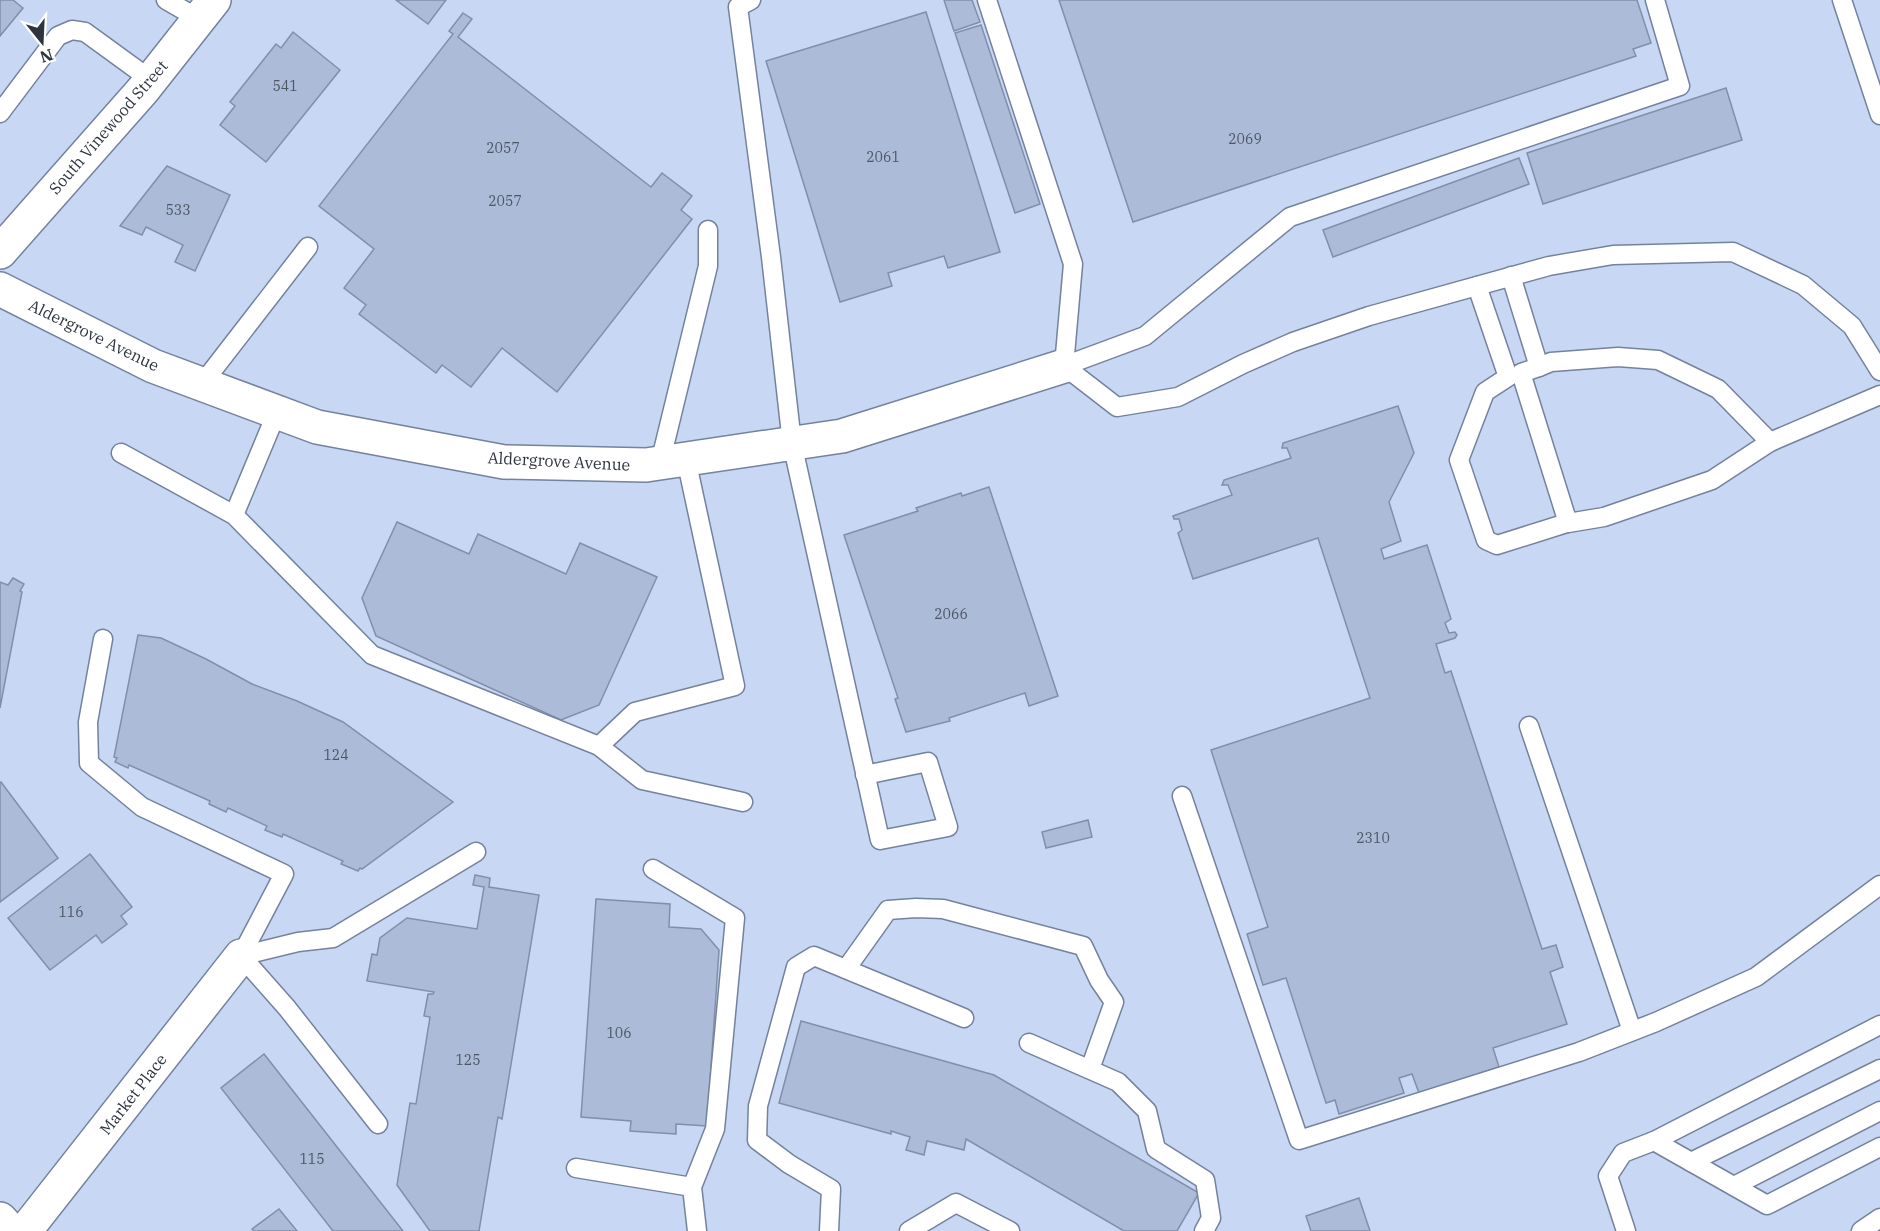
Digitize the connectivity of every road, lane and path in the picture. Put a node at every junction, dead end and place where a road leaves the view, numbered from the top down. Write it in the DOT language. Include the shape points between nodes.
graph roads {
  1 [pos="166,0"];
  2 [pos="751,0"];
  3 [pos="987,0"];
  4 [pos="1655,0"];
  5 [pos="1842,0"];
  6 [pos="207,10"];
  7 [pos="151,80"];
  8 [pos="0,113"];
  9 [pos="1880,116"];
  10 [pos="708,230"];
  11 [pos="308,247"];
  12 [pos="0,252"];
  13 [pos="1511,276"];
  14 [pos="1477,286"];
  15 [pos="0,290"];
  16 [pos="1064,366"];
  17 [pos="1880,370"];
  18 [pos="1523,372"];
  19 [pos="202,384"];
  20 [pos="1880,395"];
  21 [pos="277,412"];
  22 [pos="1770,442"];
  23 [pos="792,443"];
  24 [pos="121,453"];
  25 [pos="673,461"];
  26 [pos="234,515"];
  27 [pos="1570,522"];
  28 [pos="103,639"];
  29 [pos="1529,726"];
  30 [pos="599,746"];
  31 [pos="865,775"];
  32 [pos="1182,796"];
  33 [pos="743,802"];
  34 [pos="476,852"];
  35 [pos="653,868"];
  36 [pos="1880,885"];
  37 [pos="241,956"];
  38 [pos="846,969"];
  39 [pos="964,1018"];
  40 [pos="1880,1025"];
  41 [pos="1632,1031"];
  42 [pos="1029,1043"];
  43 [pos="1880,1069"];
  44 [pos="1090,1070"];
  45 [pos="1880,1111"];
  46 [pos="378,1124"];
  47 [pos="1654,1141"];
  48 [pos="1880,1147"];
  49 [pos="1691,1162"];
  50 [pos="576,1167"];
  51 [pos="1734,1186"];
  52 [pos="692,1187"];
  53 [pos="0,1218"];
  54 [pos="1880,1218"];
  55 [pos="10,1231"];
  56 [pos="25,1231"];
  57 [pos="698,1231"];
  58 [pos="829,1231"];
  59 [pos="909,1231"];
  60 [pos="1010,1231"];
  61 [pos="1204,1231"];
  62 [pos="1626,1231"];
  63 [pos="1861,1231"];
  1 -- 6 [label="lane"];
  2 -- 23 [label="lane" via="738,7"];
  3 -- 16 [label="lane" via="1073,264"];
  4 -- 16 [label="lane" via="1680,86 1290,217 1144,336"];
  5 -- 9 [label="lane"];
  6 -- 7 [label="street, South Vinewood Street"];
  7 -- 8 [label="lane" via="85,32 72,30 58,36"];
  7 -- 12 [label="street, South Vinewood Street"];
  10 -- 25 [label="lane" via="708,266"];
  11 -- 19 [label="lane"];
  13 -- 14 [label="lane"];
  13 -- 17 [label="lane" via="1613,255 1733,252 1803,285 1852,326"];
  13 -- 18 [label="lane"];
  14 -- 16 [label="lane" via="1293,342 1178,397 1117,407"];
  14 -- 18 [label="lane"];
  15 -- 19 [label="street, Aldergrove Avenue" via="153,366"];
  16 -- 23 [label="street, Aldergrove Avenue" via="842,436"];
  18 -- 22 [label="lane" via="1551,362 1618,357 1658,360 1718,389"];
  18 -- 27 [label="lane"];
  18 -- 27 [label="lane" via="1485,392 1459,460 1486,540 1497,545"];
  19 -- 21 [label="street, Aldergrove Avenue"];
  20 -- 22 [label="lane"];
  21 -- 25 [label="street, Aldergrove Avenue" via="317,427 504,462 646,465"];
  21 -- 26 [label="lane"];
  22 -- 27 [label="lane" via="1712,480 1604,517"];
  23 -- 25 [label="street, Aldergrove Avenue"];
  23 -- 31 [label="lane"];
  24 -- 26 [label="lane"];
  25 -- 30 [label="lane" via="735,686 635,712"];
  26 -- 30 [label="lane" via="372,655"];
  28 -- 37 [label="lane" via="88,722 89,763 142,807 284,874"];
  29 -- 41 [label="lane"];
  30 -- 33 [label="lane" via="642,780"];
  31 -- 31 [label="lane" via="928,762 948,827 880,840"];
  32 -- 41 [label="lane" via="1299,1140 1579,1052"];
  34 -- 37 [label="lane" via="333,938"];
  35 -- 52 [label="lane" via="735,918 715,1129"];
  36 -- 41 [label="lane" via="1756,977"];
  37 -- 46 [label="lane"];
  37 -- 56 [label="street, Market Place"];
  38 -- 39 [label="lane"];
  38 -- 44 [label="lane" via="888,910 898,909 943,909 1083,946 1114,1002"];
  38 -- 58 [label="lane" via="814,956 796,967 758,1106 757,1140 831,1189"];
  40 -- 47 [label="lane"];
  42 -- 44 [label="lane"];
  43 -- 49 [label="lane"];
  44 -- 61 [label="lane" via="1118,1082 1147,1111 1156,1149 1205,1180 1211,1218"];
  45 -- 51 [label="lane"];
  47 -- 49 [label="lane"];
  47 -- 62 [label="lane" via="1623,1153 1608,1176"];
  48 -- 51 [label="lane" via="1767,1204"];
  49 -- 51 [label="lane"];
  50 -- 52 [label="lane"];
  52 -- 57 [label="lane"];
  53 -- 55 [label="street"];
  54 -- 63 [label="lane"];
  59 -- 60 [label="lane" via="956,1203"];
}
